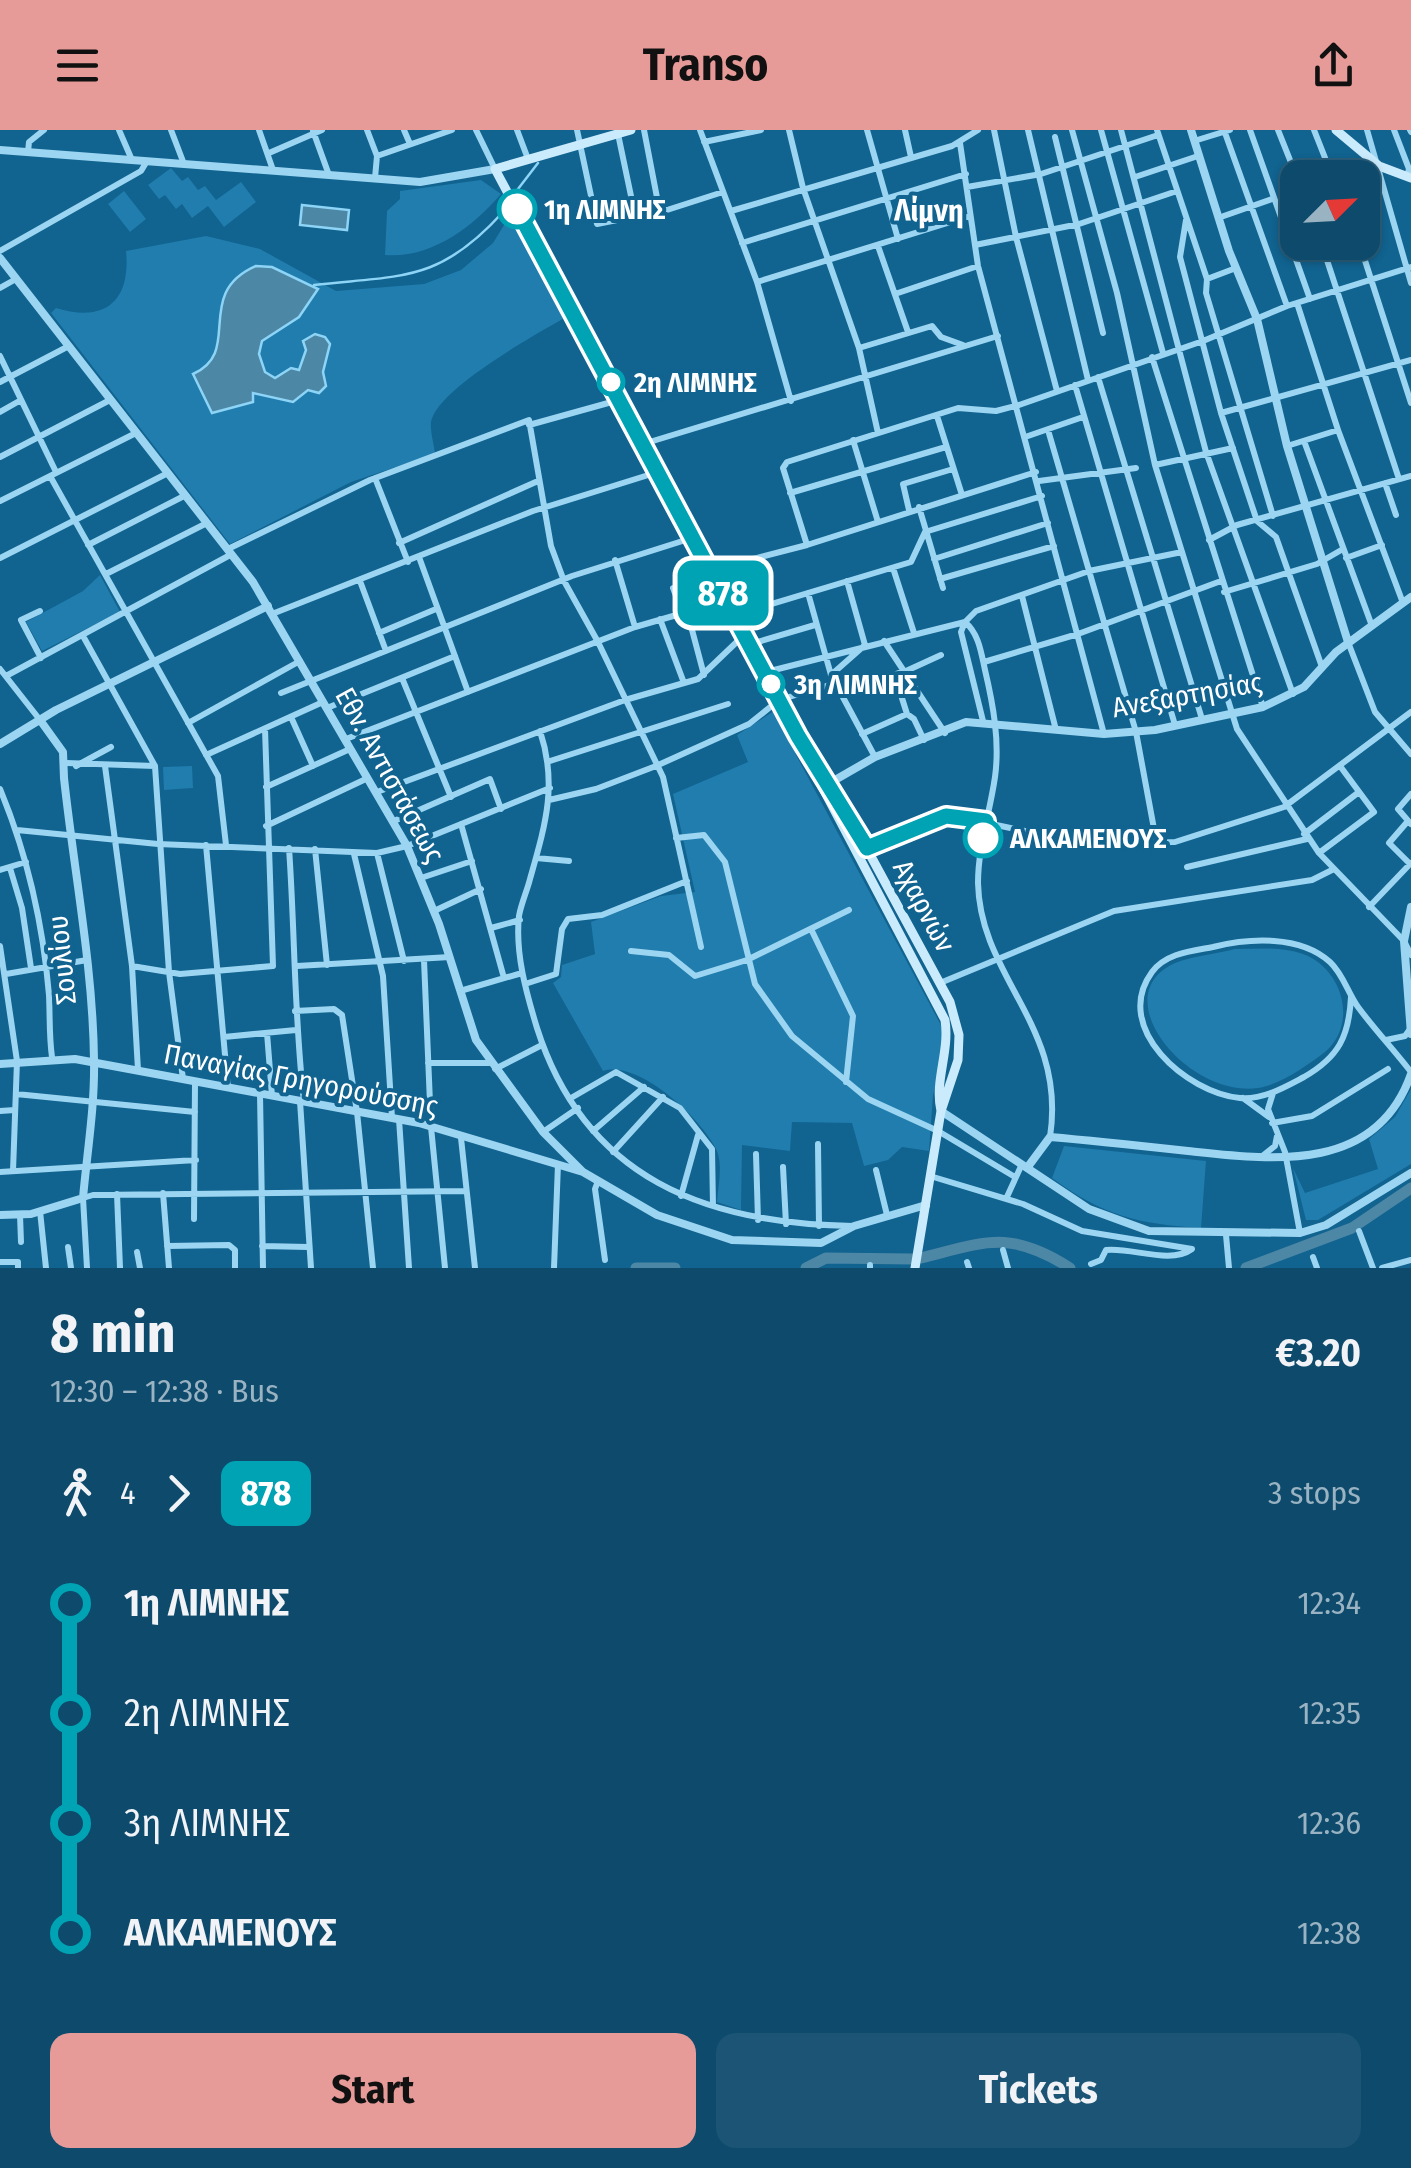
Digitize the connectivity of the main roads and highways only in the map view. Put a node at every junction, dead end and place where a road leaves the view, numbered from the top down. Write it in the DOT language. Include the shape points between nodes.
graph roads {
  1 [pos="632,130"];
  2 [pos="1336,130"];
  3 [pos="1409,178"];
  4 [pos="798,736"];
  5 [pos="862,851"];
  6 [pos="940,1111"];
  7 [pos="915,1267"];
  1 -- 4 [label="main road, Αχαρνών" via="495,169"];
  2 -- 3 [label="main road" via="1379,171"];
  4 -- 5 [label="main road, Αχαρνών"];
  4 -- 5 [label="main road, Αχαρνών"];
  5 -- 6 [label="main road, Αχαρνών" via="943,1014 948,1042"];
  5 -- 6 [label="main road, Αχαρνών" via="954,1012 959,1048"];
  6 -- 7 [label="main road, Αχαρνών"];
}
